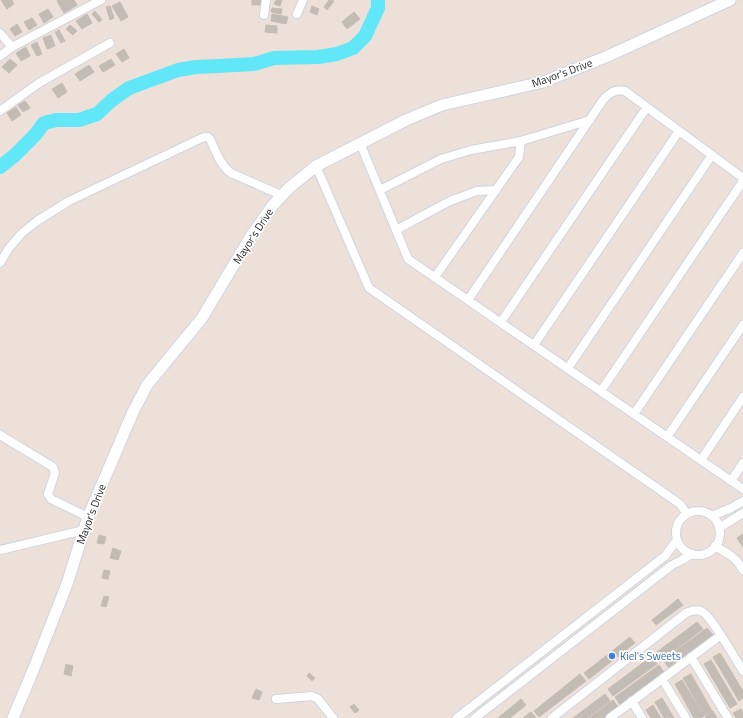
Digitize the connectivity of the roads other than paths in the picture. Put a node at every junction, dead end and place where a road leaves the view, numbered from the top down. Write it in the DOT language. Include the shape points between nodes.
graph roads {
  1 [pos="101,0"];
  2 [pos="266,0"];
  3 [pos="304,0"];
  4 [pos="730,0"];
  5 [pos="297,14"];
  6 [pos="264,15"];
  7 [pos="0,33"];
  8 [pos="110,43"];
  9 [pos="12,47"];
  10 [pos="0,56"];
  11 [pos="647,107"];
  12 [pos="0,111"];
  13 [pos="590,120"];
  14 [pos="679,131"];
  15 [pos="521,141"];
  16 [pos="360,143"];
  17 [pos="712,155"];
  18 [pos="316,166"];
  19 [pos="743,180"];
  20 [pos="380,190"];
  21 [pos="496,190"];
  22 [pos="281,196"];
  23 [pos="396,230"];
  24 [pos="743,253"];
  25 [pos="0,263"];
  26 [pos="435,277"];
  27 [pos="468,300"];
  28 [pos="501,322"];
  29 [pos="743,325"];
  30 [pos="534,345"];
  31 [pos="568,368"];
  32 [pos="601,391"];
  33 [pos="743,397"];
  34 [pos="634,414"];
  35 [pos="0,435"];
  36 [pos="667,437"];
  37 [pos="700,460"];
  38 [pos="743,463"];
  39 [pos="731,481"];
  40 [pos="743,489"];
  41 [pos="743,501"];
  42 [pos="743,513"];
  43 [pos="687,514"];
  44 [pos="712,516"];
  45 [pos="88,517"];
  46 [pos="719,528"];
  47 [pos="84,530"];
  48 [pos="677,540"];
  49 [pos="715,546"];
  50 [pos="0,550"];
  51 [pos="692,554"];
  52 [pos="743,570"];
  53 [pos="721,635"];
  54 [pos="691,657"];
  55 [pos="743,671"];
  56 [pos="662,679"];
  57 [pos="276,698"];
  58 [pos="632,701"];
  59 [pos="14,718"];
  60 [pos="333,718"];
  61 [pos="457,718"];
  62 [pos="475,718"];
  63 [pos="552,718"];
  64 [pos="610,718"];
  65 [pos="642,718"];
  66 [pos="686,718"];
  67 [pos="728,718"];
  1 -- 9 [label="street"];
  2 -- 6 [label="street"];
  3 -- 5 [label="street"];
  4 -- 16 [label="street, Mayor's Drive" via="608,56 543,82 442,105"];
  7 -- 9 [label="street"];
  8 -- 12 [label="street" via="39,82"];
  9 -- 10 [label="street"];
  11 -- 13 [label="street" via="625,91 615,91 608,94"];
  11 -- 14 [label="street"];
  11 -- 28 [label="street"];
  13 -- 15 [label="street"];
  13 -- 27 [label="street"];
  14 -- 17 [label="street"];
  14 -- 30 [label="street"];
  15 -- 20 [label="street" via="471,150 441,159"];
  15 -- 21 [label="street" via="519,157"];
  16 -- 18 [label="street, Mayor's Drive"];
  16 -- 20 [label="street"];
  17 -- 19 [label="street"];
  17 -- 31 [label="street"];
  18 -- 22 [label="street, Mayor's Drive"];
  18 -- 43 [label="street" via="369,288 680,504"];
  19 -- 32 [label="street"];
  20 -- 23 [label="street"];
  21 -- 23 [label="street" via="477,191 450,201"];
  21 -- 26 [label="street"];
  22 -- 25 [label="street" via="230,173 210,139 204,137 69,201 22,233"];
  22 -- 45 [label="street, Mayor's Drive" via="251,236 202,318 147,384"];
  23 -- 26 [label="street" via="408,259"];
  24 -- 34 [label="street"];
  26 -- 27 [label="street"];
  27 -- 28 [label="street"];
  28 -- 30 [label="street"];
  29 -- 36 [label="street"];
  30 -- 31 [label="street"];
  31 -- 32 [label="street"];
  32 -- 34 [label="street"];
  33 -- 37 [label="street"];
  34 -- 36 [label="street"];
  35 -- 45 [label="street" via="53,467 55,473 48,494 50,499"];
  36 -- 37 [label="street"];
  37 -- 39 [label="street"];
  38 -- 39 [label="street"];
  39 -- 40 [label="street"];
  41 -- 44 [label="street"];
  42 -- 46 [label="street"];
  43 -- 44 [label="street" via="699,511"];
  43 -- 48 [label="street" via="677,526"];
  44 -- 46 [label="street"];
  45 -- 47 [label="street, Mayor's Drive"];
  46 -- 49 [label="street" via="720,534"];
  47 -- 50 [label="street"];
  47 -- 59 [label="street, Mayor's Drive" via="61,598"];
  48 -- 51 [label="street" via="680,547"];
  48 -- 61 [label="street" via="664,556"];
  49 -- 51 [label="street" via="705,554"];
  49 -- 52 [label="street" via="733,556"];
  51 -- 62 [label="street" via="672,565"];
  53 -- 54 [label="street"];
  53 -- 55 [label="street"];
  53 -- 63 [label="street" via="705,614 701,611 690,611"];
  54 -- 56 [label="street"];
  54 -- 67 [label="street"];
  56 -- 58 [label="street"];
  56 -- 66 [label="street"];
  57 -- 60 [label="street" via="312,696 318,699"];
  58 -- 64 [label="street"];
  58 -- 65 [label="street"];
}
